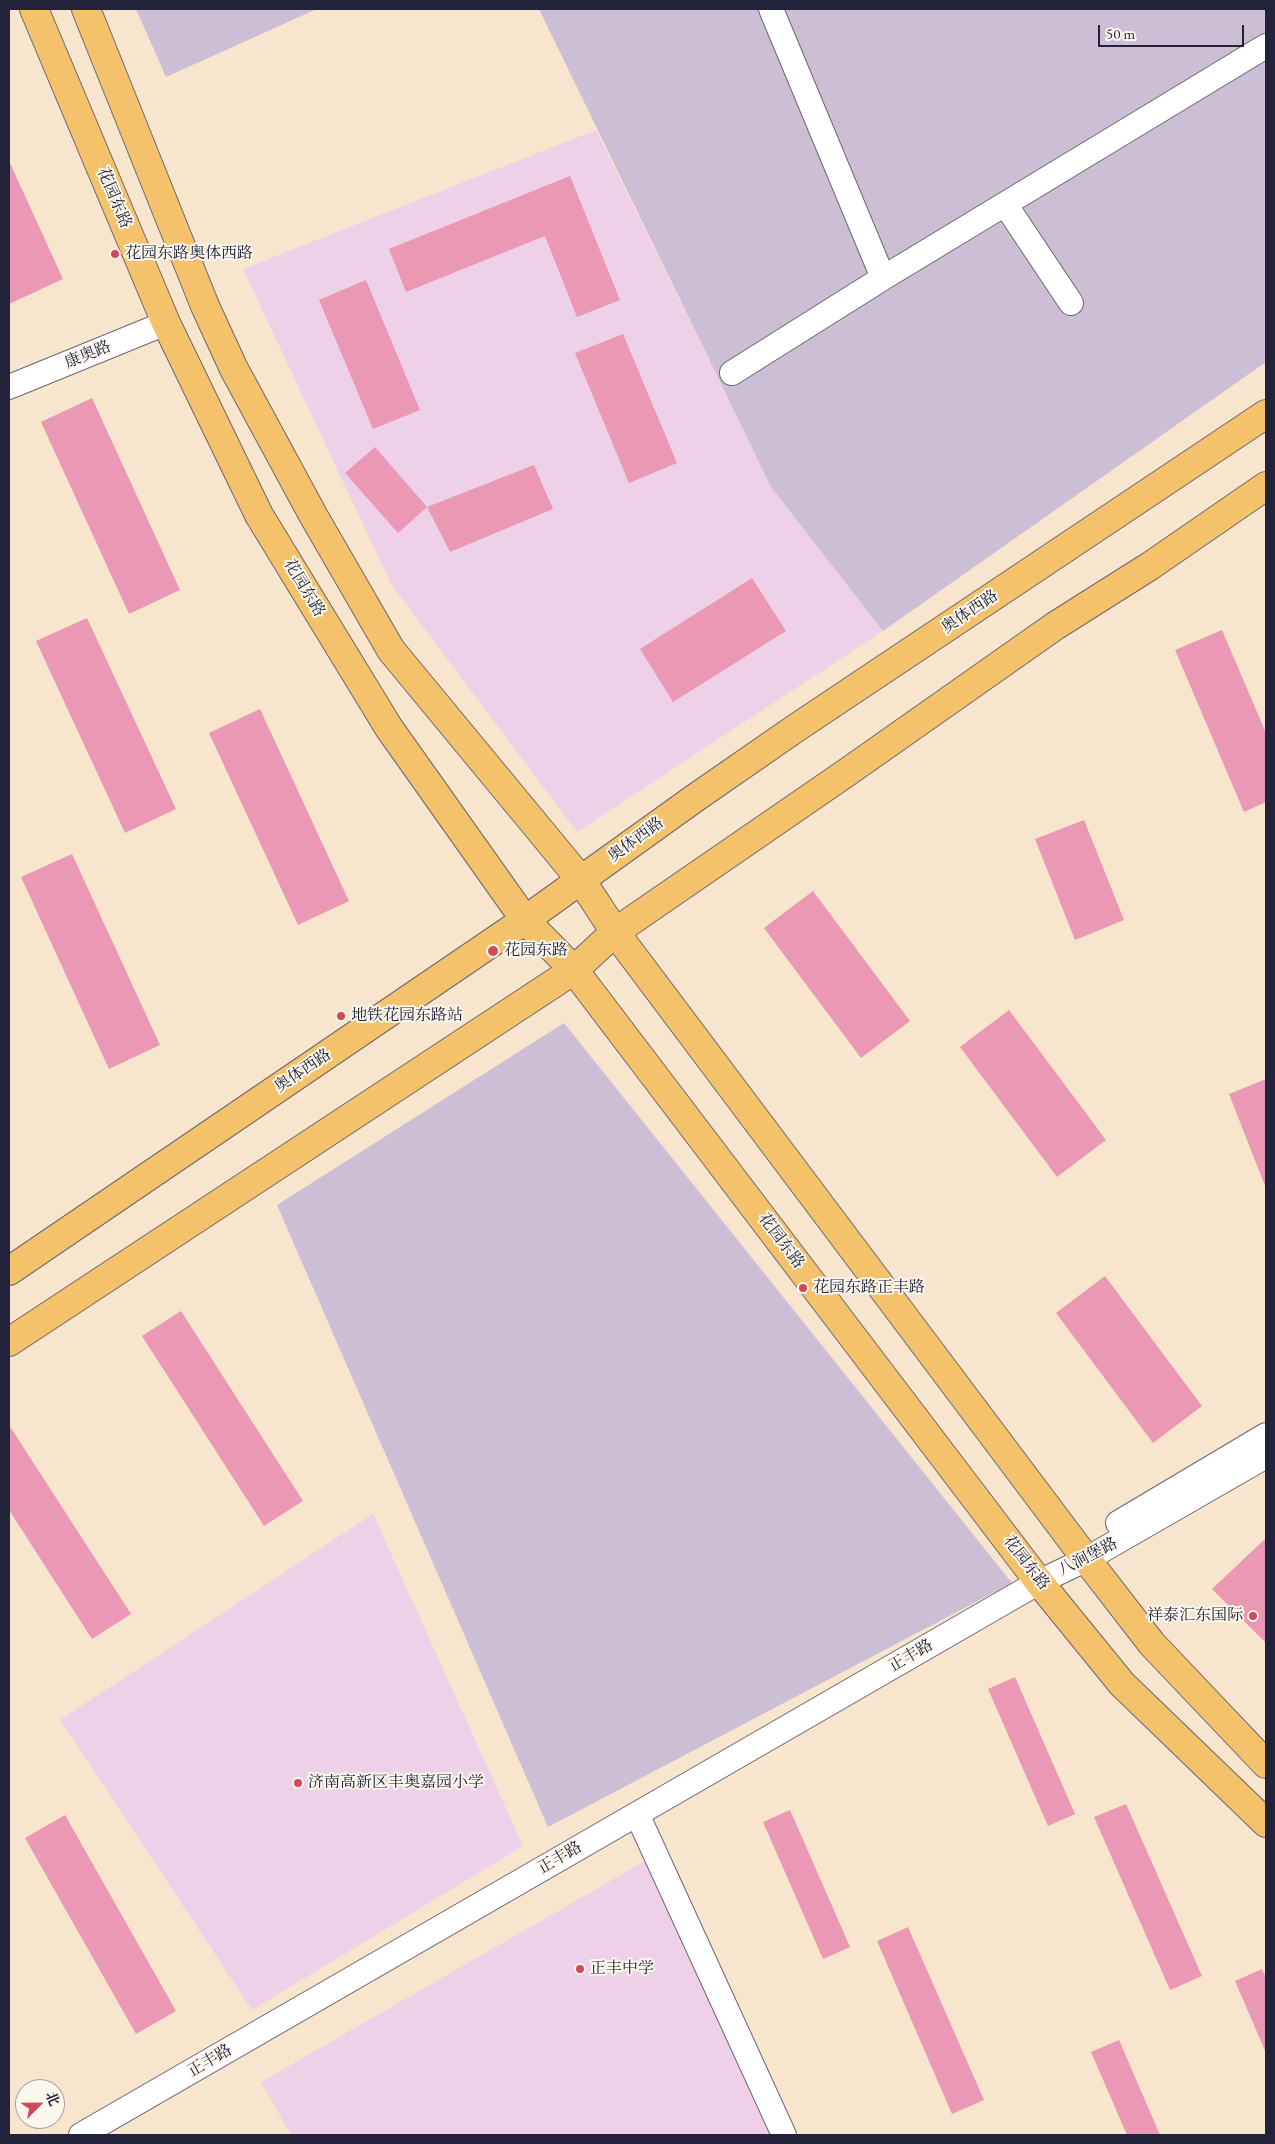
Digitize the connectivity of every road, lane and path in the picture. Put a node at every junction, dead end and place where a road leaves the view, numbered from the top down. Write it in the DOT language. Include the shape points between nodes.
graph roads {
  1 [pos="34,9"];
  2 [pos="86,9"];
  3 [pos="771,9"];
  4 [pos="1266,46"];
  5 [pos="1005,204"];
  6 [pos="883,278"];
  7 [pos="1071,303"];
  8 [pos="166,323"];
  9 [pos="732,373"];
  10 [pos="9,387"];
  11 [pos="1266,414"];
  12 [pos="1266,486"];
  13 [pos="581,880"];
  14 [pos="525,920"];
  15 [pos="615,932"];
  16 [pos="574,970"];
  17 [pos="9,1271"];
  18 [pos="9,1342"];
  19 [pos="1266,1435"];
  20 [pos="1266,1456"];
  21 [pos="1082,1553"];
  22 [pos="1039,1582"];
  23 [pos="1266,1764"];
  24 [pos="637,1814"];
  25 [pos="1266,1823"];
  26 [pos="81,2135"];
  27 [pos="784,2135"];
  1 -- 8 [label="main road, 花园东路"];
  2 -- 13 [label="main road" via="205,306 234,369 313,516 391,650"];
  3 -- 6 [label="street"];
  4 -- 5 [label="street"];
  5 -- 6 [label="street"];
  5 -- 7 [label="street"];
  6 -- 9 [label="street"];
  8 -- 10 [label="street, 康奥路"];
  8 -- 14 [label="main road, 花园东路" via="259,515 389,728"];
  11 -- 13 [label="main road, 奥体西路" via="796,728"];
  12 -- 15 [label="main road" via="1150,566 1055,626"];
  13 -- 14 [label="main road, 奥体西路"];
  13 -- 15 [label="main road"];
  14 -- 16 [label="main road, 花园东路"];
  14 -- 17 [label="main road, 奥体西路"];
  15 -- 16 [label="main road"];
  15 -- 21 [label="main road"];
  16 -- 18 [label="main road"];
  16 -- 22 [label="main road, 花园东路"];
  19 -- 21 [label="street, 八涧堡路"];
  20 -- 21 [label="street, 八涧堡路"];
  21 -- 22 [label="street, 八涧堡路"];
  21 -- 23 [label="main road" via="1152,1644"];
  22 -- 24 [label="street, 正丰路"];
  22 -- 25 [label="main road, 花园东路" via="1122,1684"];
  24 -- 26 [label="street, 正丰路"];
  24 -- 27 [label="street"];
}
